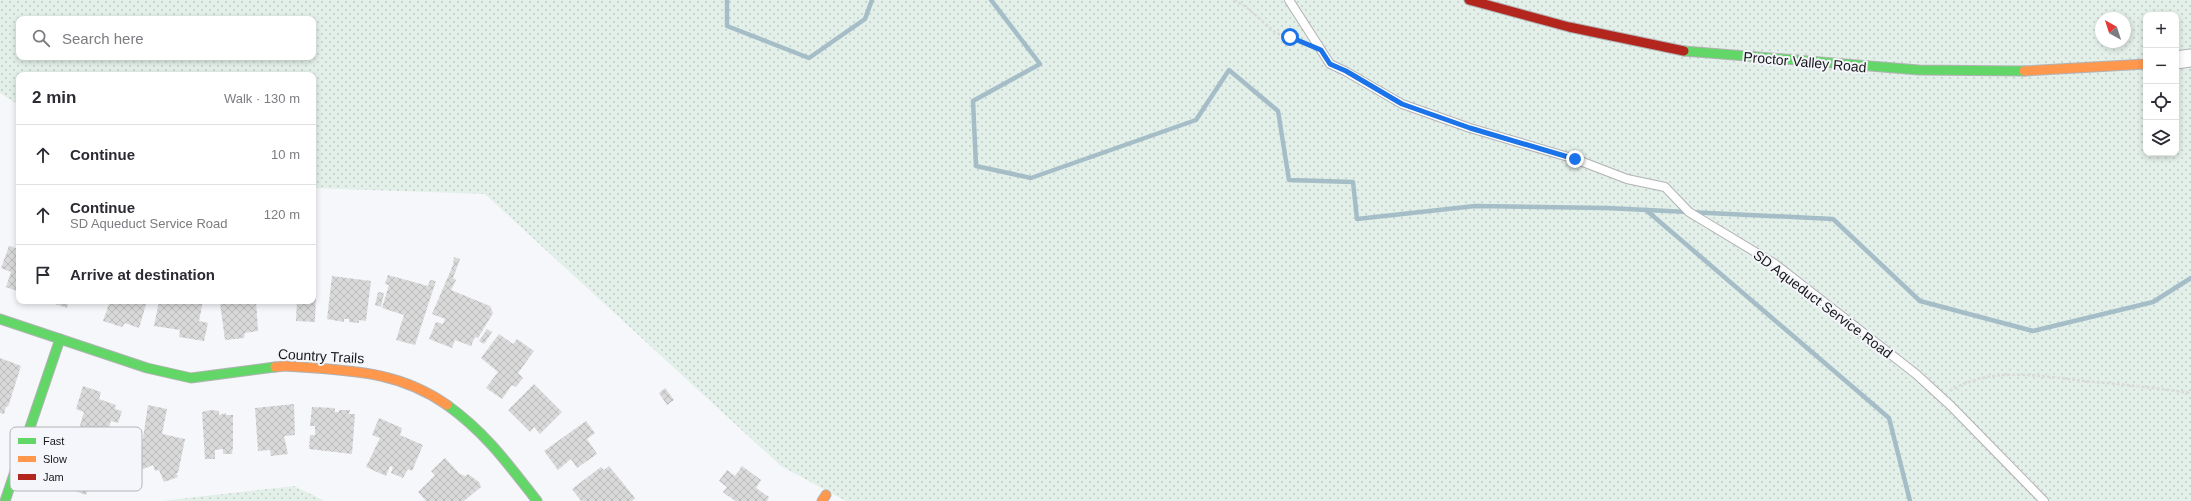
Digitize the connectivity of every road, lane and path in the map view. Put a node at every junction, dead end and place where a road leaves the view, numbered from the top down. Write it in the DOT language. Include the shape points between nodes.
graph roads {
  1 [pos="1234,0"];
  2 [pos="1289,0"];
  3 [pos="1469,0"];
  4 [pos="1321,50"];
  5 [pos="2191,58"];
  6 [pos="2179,60"];
  7 [pos="2143,64"];
  8 [pos="0,319"];
  9 [pos="60,339"];
  10 [pos="2191,393"];
  11 [pos="1941,397"];
  12 [pos="30,427"];
  13 [pos="10,486"];
  14 [pos="5,501"];
  15 [pos="537,501"];
  16 [pos="2044,501"];
  1 -- 4 [label="path" via="1245,6 1276,33"];
  2 -- 4 [label="lane, SD Aqueduct Service Road"];
  3 -- 7 [label="street, Proctor Valley Road" via="1569,27 1690,52 1927,70 2033,71"];
  4 -- 11 [label="lane, SD Aqueduct Service Road" via="1330,64 1402,104 1470,128 1575,159 1627,179 1665,187 1689,212 1775,264 1829,305"];
  5 -- 6 [label="street"];
  8 -- 9 [label="street, Country Trails"];
  9 -- 12 [label="street"];
  9 -- 15 [label="street, Country Trails" via="147,368 191,378 286,366 366,373 418,386 443,400 470,421 493,444"];
  10 -- 11 [label="path" via="2024,374 1973,380"];
  11 -- 16 [label="lane, SD Aqueduct Service Road"];
  13 -- 14 [label="street"];
}
